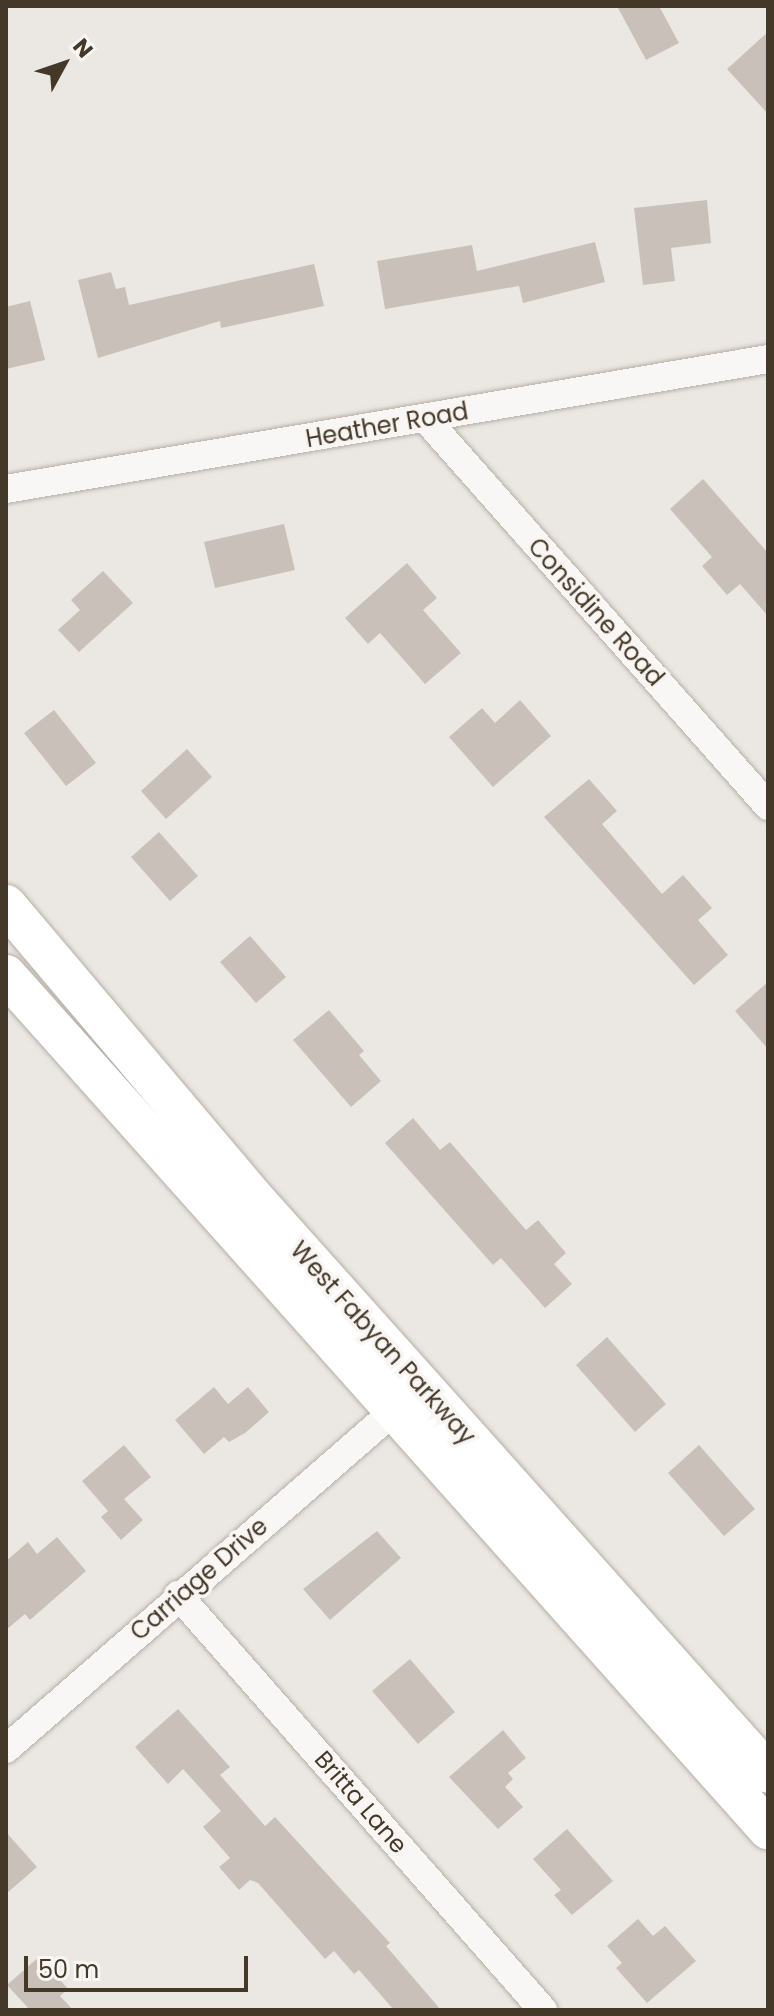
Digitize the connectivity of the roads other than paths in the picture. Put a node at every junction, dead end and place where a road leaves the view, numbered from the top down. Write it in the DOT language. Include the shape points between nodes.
graph roads {
  1 [pos="768,359"];
  2 [pos="425,418"];
  3 [pos="6,489"];
  4 [pos="768,806"];
  5 [pos="6,905"];
  6 [pos="6,975"];
  7 [pos="395,1410"];
  8 [pos="178,1595"];
  9 [pos="6,1749"];
  10 [pos="768,1773"];
  11 [pos="768,1829"];
  12 [pos="543,2010"];
  1 -- 2 [label="street, Heather Road"];
  2 -- 3 [label="street, Heather Road"];
  2 -- 4 [label="street, Considine Road"];
  5 -- 10 [label="main road, West Fabyan Parkway" via="251,1195"];
  6 -- 7 [label="main road, West Fabyan Parkway"];
  7 -- 8 [label="street, Carriage Drive"];
  7 -- 11 [label="main road, West Fabyan Parkway"];
  8 -- 9 [label="street, Carriage Drive"];
  8 -- 12 [label="street, Britta Lane"];
}
